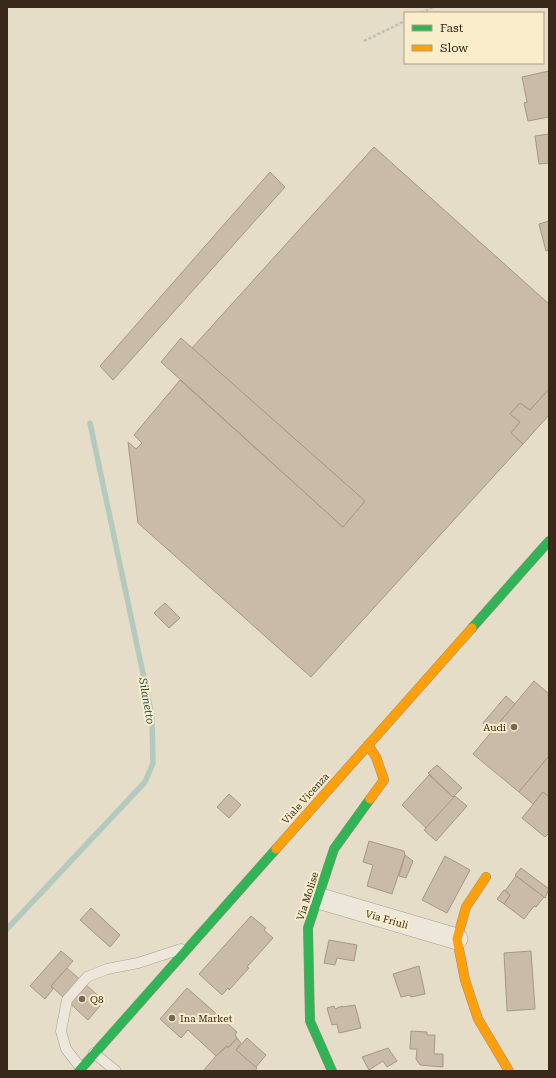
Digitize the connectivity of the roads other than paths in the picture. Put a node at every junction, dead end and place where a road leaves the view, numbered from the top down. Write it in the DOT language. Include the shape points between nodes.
graph roads {
  1 [pos="549,541"];
  2 [pos="368,745"];
  3 [pos="486,877"];
  4 [pos="318,898"];
  5 [pos="457,940"];
  6 [pos="187,947"];
  7 [pos="94,1053"];
  8 [pos="80,1070"];
  9 [pos="116,1071"];
  10 [pos="332,1071"];
  11 [pos="509,1071"];
  1 -- 2 [label="main road, Viale Vicenza"];
  2 -- 4 [label="main road, Via Molise" via="376,757 384,780 334,848"];
  2 -- 6 [label="main road, Viale Vicenza"];
  3 -- 5 [label="main road" via="466,907"];
  4 -- 5 [label="street, Via Friuli"];
  4 -- 10 [label="main road, Via Molise" via="308,928 310,1021"];
  5 -- 11 [label="main road" via="465,980 478,1019"];
  6 -- 7 [label="main road, Viale Vicenza"];
  6 -- 8 [label="lane" via="87,977 67,1000 61,1031 66,1049"];
  7 -- 8 [label="main road, Viale Vicenza"];
  7 -- 9 [label="lane"];
}
